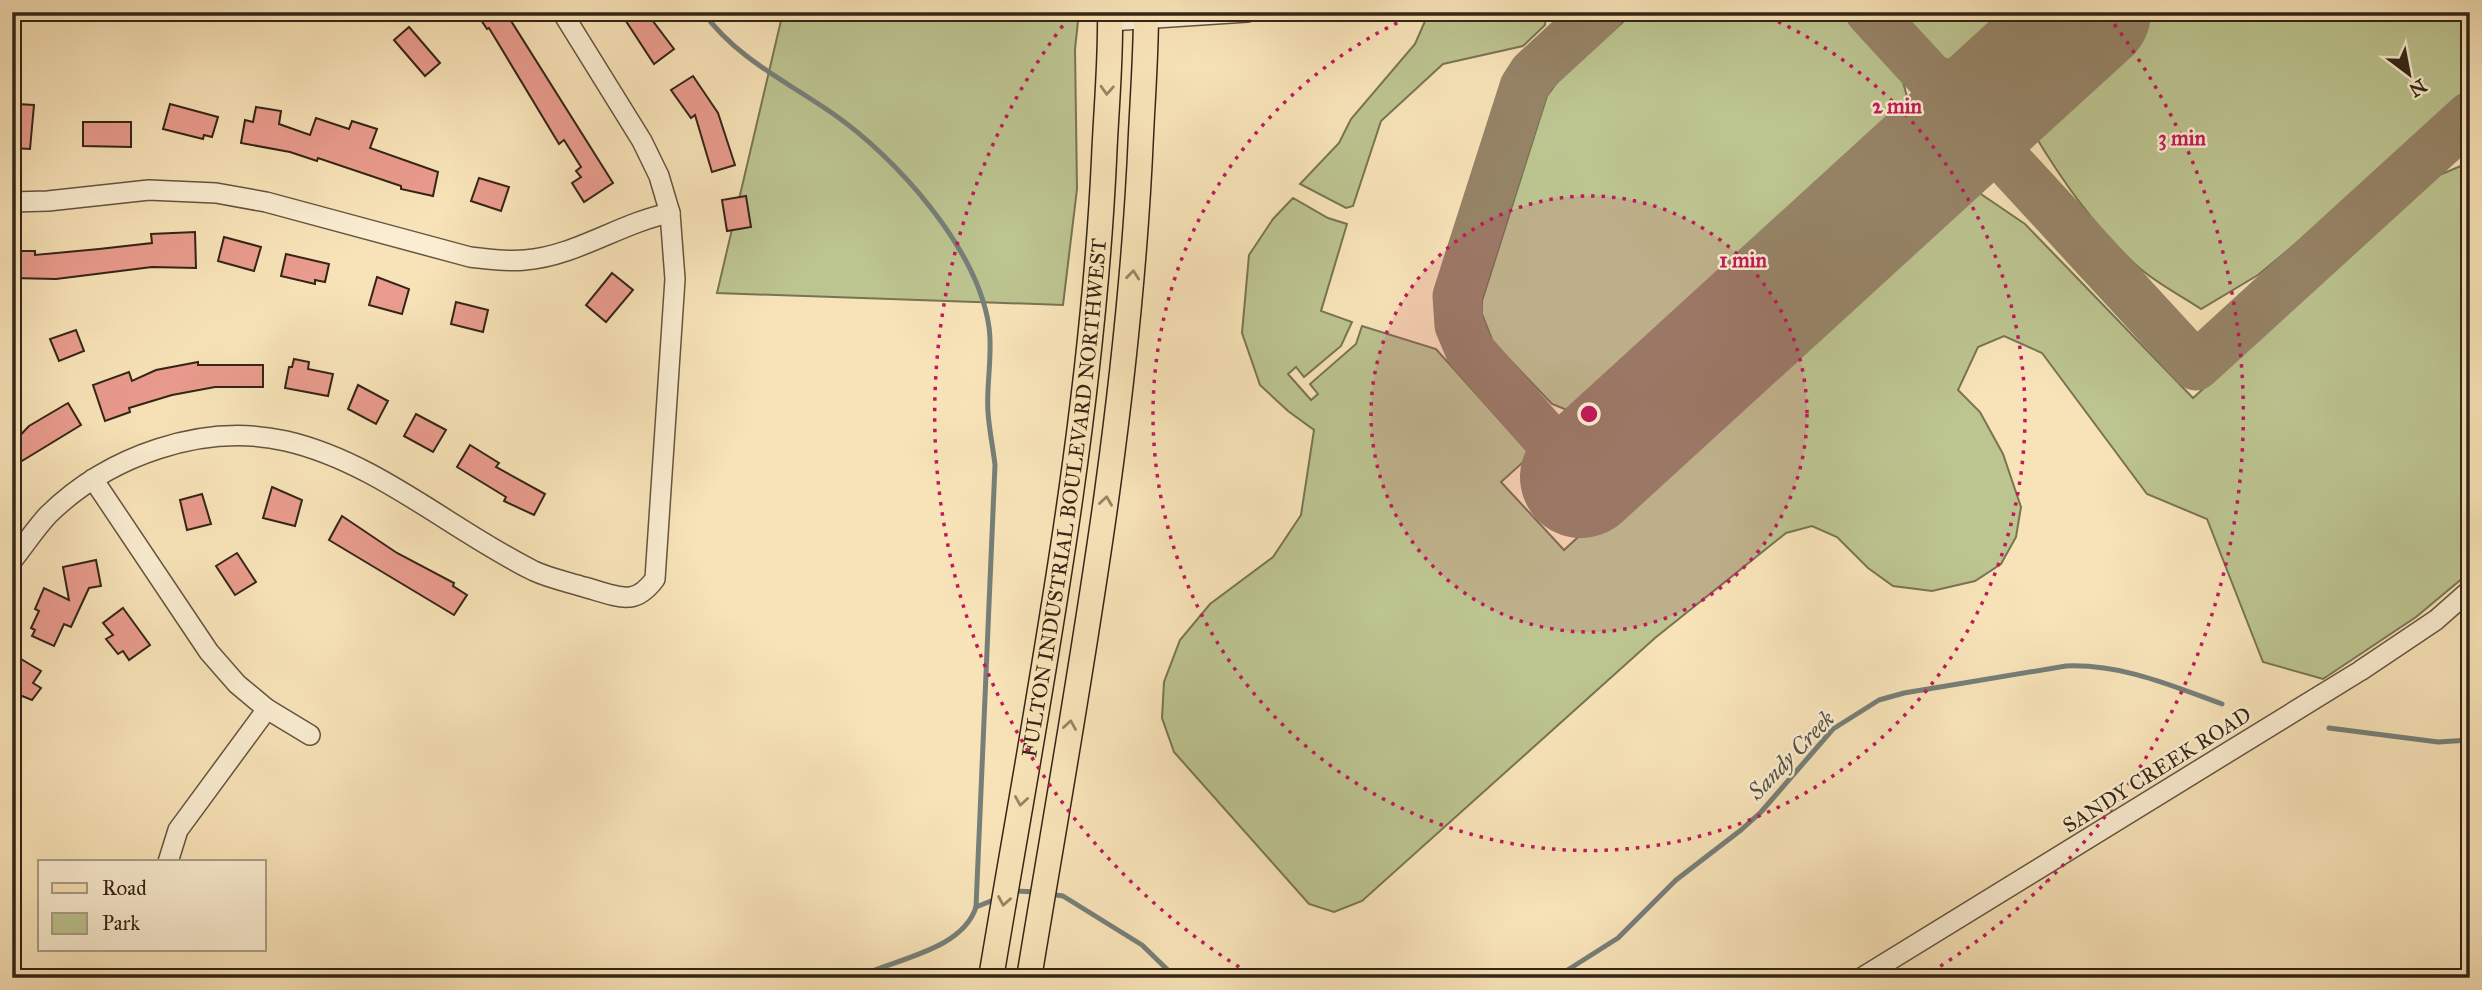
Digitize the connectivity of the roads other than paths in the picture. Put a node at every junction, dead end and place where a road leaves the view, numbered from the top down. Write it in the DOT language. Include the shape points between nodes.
graph roads {
  1 [pos="562,12"];
  2 [pos="1244,13"];
  3 [pos="1146,16"];
  4 [pos="1110,17"];
  5 [pos="12,202"];
  6 [pos="670,213"];
  7 [pos="93,479"];
  8 [pos="12,561"];
  9 [pos="2470,590"];
  10 [pos="267,709"];
  11 [pos="310,735"];
  12 [pos="169,860"];
  13 [pos="992,973"];
  14 [pos="1029,976"];
  15 [pos="1861,978"];
  1 -- 6 [label="street" via="642,141"];
  2 -- 3 [label="street"];
  3 -- 4 [label="street"];
  14 -- 3 [label="main road, FULTON INDUSTRIAL BOULEVARD NORTHWEST, one-way" via="1123,370 1137,235"];
  4 -- 13 [label="main road, FULTON INDUSTRIAL BOULEVARD NORTHWEST, one-way" via="1100,228 1087,363"];
  5 -- 6 [label="street" via="149,190 216,192 499,261 555,254"];
  6 -- 7 [label="street" via="675,279 655,579 647,590 630,598 535,572 351,464 284,440 233,435 188,440 143,454"];
  7 -- 8 [label="street" via="48,516"];
  7 -- 10 [label="street" via="209,652"];
  9 -- 15 [label="street, SANDY CREEK ROAD" via="2360,671"];
  10 -- 11 [label="street"];
  10 -- 12 [label="street" via="178,830"];
}
